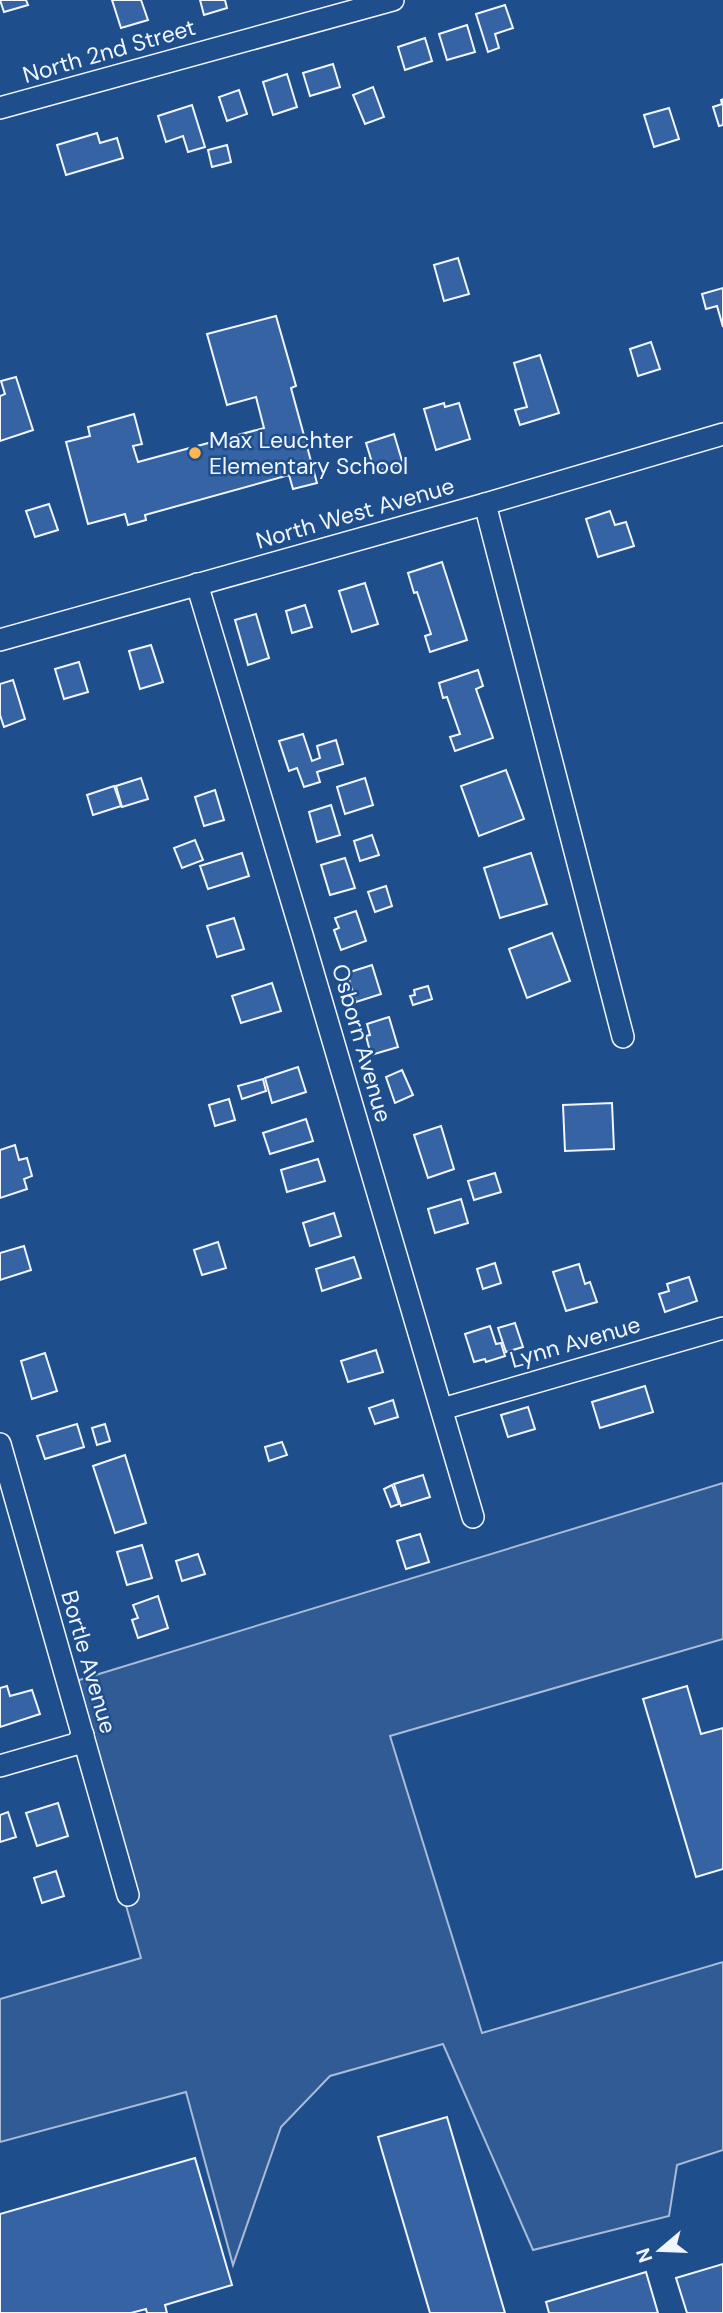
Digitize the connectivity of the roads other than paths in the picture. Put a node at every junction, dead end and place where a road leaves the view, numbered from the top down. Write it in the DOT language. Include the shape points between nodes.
graph roads {
  1 [pos="394,0"];
  2 [pos="0,108"];
  3 [pos="723,434"];
  4 [pos="485,504"];
  5 [pos="197,584"];
  6 [pos="0,640"];
  7 [pos="623,1037"];
  8 [pos="723,1328"];
  9 [pos="442,1409"];
  10 [pos="0,1444"];
  11 [pos="473,1517"];
  12 [pos="83,1735"];
  13 [pos="0,1766"];
  14 [pos="128,1895"];
  1 -- 2 [label="street, North 2nd Street"];
  3 -- 4 [label="street, North West Avenue"];
  4 -- 5 [label="street, North West Avenue"];
  4 -- 7 [label="street"];
  5 -- 6 [label="street, North West Avenue"];
  5 -- 9 [label="street, Osborn Avenue"];
  8 -- 9 [label="street, Lynn Avenue"];
  9 -- 11 [label="street, Osborn Avenue"];
  10 -- 12 [label="street, Bortle Avenue"];
  12 -- 13 [label="street" via="76,1744"];
  12 -- 14 [label="street, Bortle Avenue"];
}
